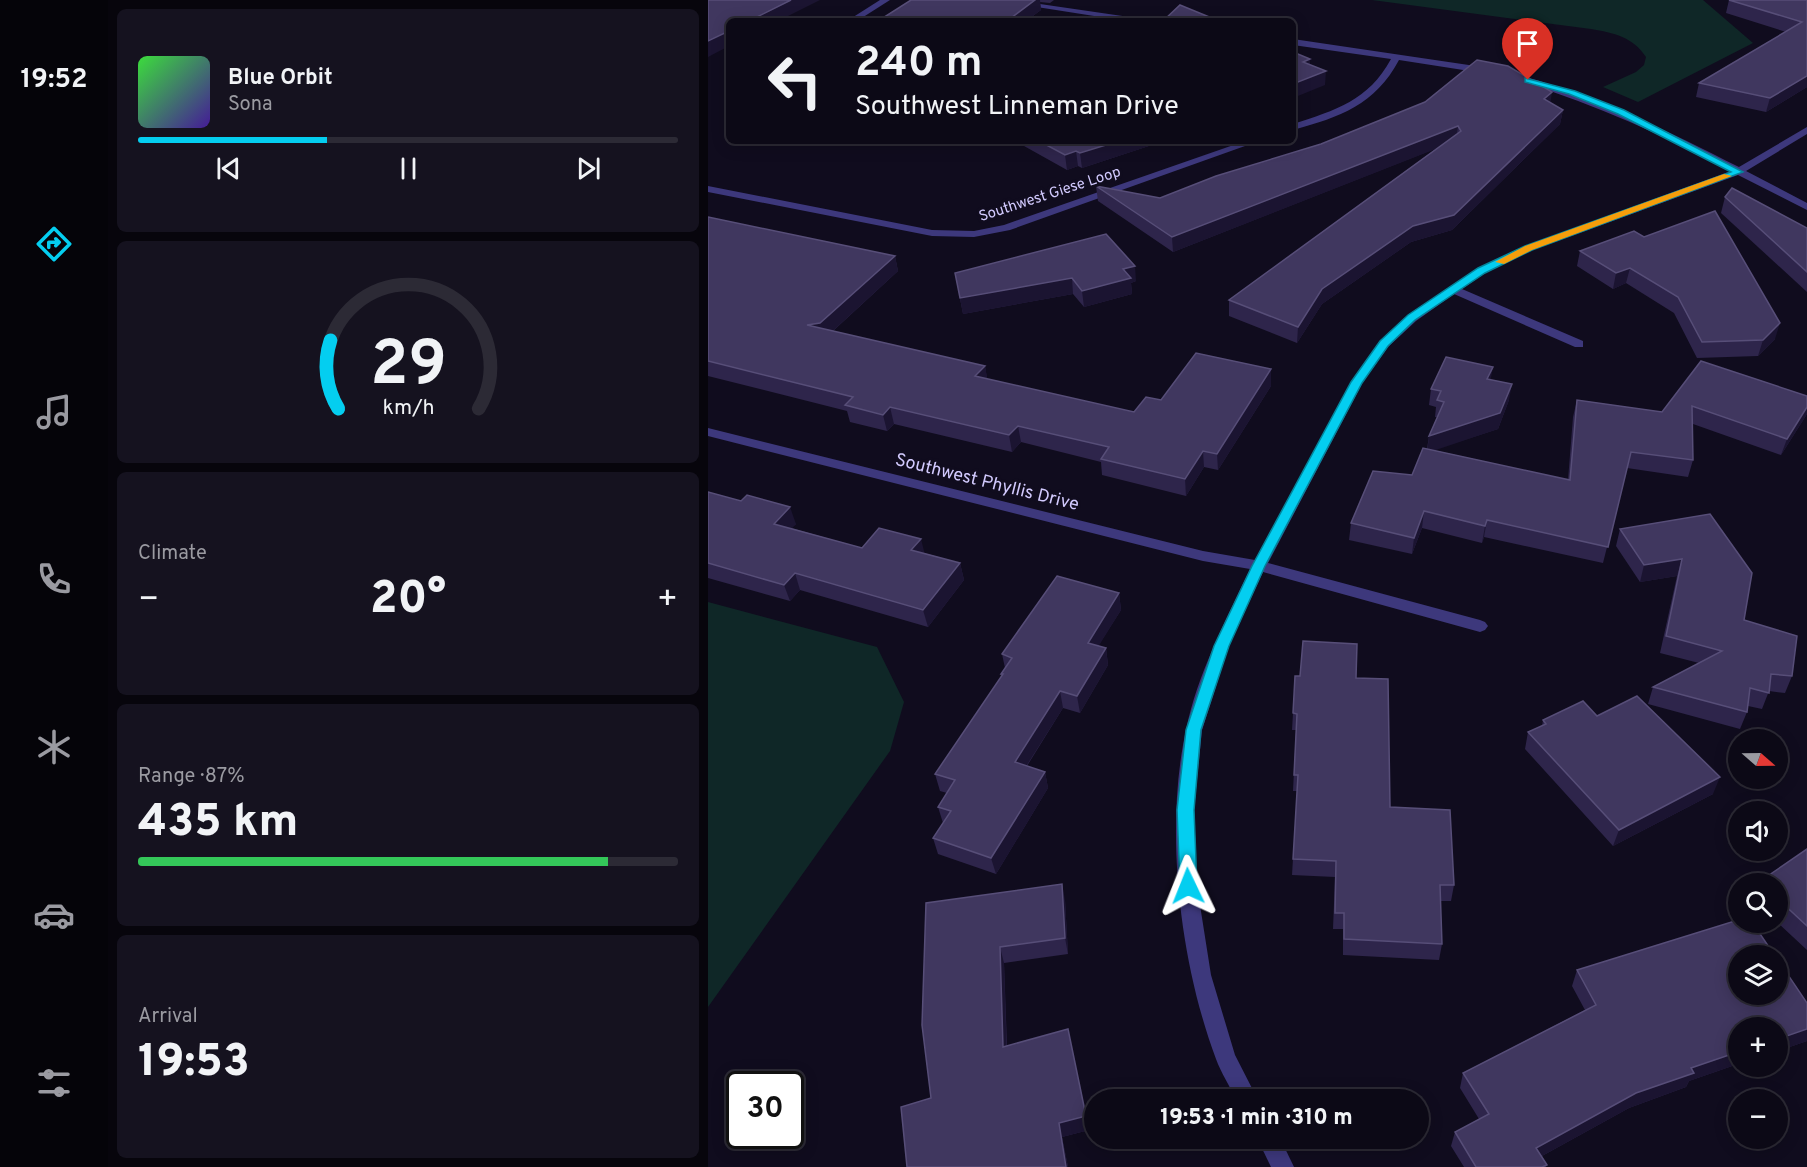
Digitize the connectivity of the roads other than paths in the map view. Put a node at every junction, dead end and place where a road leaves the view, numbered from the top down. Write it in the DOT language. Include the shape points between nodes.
graph roads {
  1 [pos="886,0"];
  2 [pos="996,0"];
  3 [pos="856,18"];
  4 [pos="1097,18"];
  5 [pos="1296,42"];
  6 [pos="1396,57"];
  7 [pos="1296,126"];
  8 [pos="1807,130"];
  9 [pos="1245,144"];
  10 [pos="1738,172"];
  11 [pos="708,189"];
  12 [pos="1807,207"];
  13 [pos="1452,289"];
  14 [pos="1579,344"];
  15 [pos="708,432"];
  16 [pos="1258,566"];
  17 [pos="1480,626"];
  18 [pos="1242,1089"];
  19 [pos="1274,1149"];
  20 [pos="1283,1167"];
  1 -- 3 [label="street"];
  2 -- 4 [label="street"];
  5 -- 6 [label="street"];
  6 -- 7 [label="street" via="1368,95"];
  6 -- 10 [label="street" via="1504,74 1572,93 1621,112"];
  8 -- 10 [label="street"];
  9 -- 11 [label="street, Southwest Giese Loop" via="1006,228 974,234 932,232"];
  10 -- 12 [label="street"];
  10 -- 13 [label="street" via="1529,248"];
  13 -- 14 [label="street"];
  13 -- 16 [label="street" via="1384,344 1356,382"];
  15 -- 16 [label="street, Southwest Phyllis Drive" via="1203,556"];
  16 -- 17 [label="street, Southwest Phyllis Drive"];
  16 -- 18 [label="street" via="1221,646 1194,730 1185,810 1188,886 1201,975 1226,1058"];
  19 -- 20 [label="street"];
}
